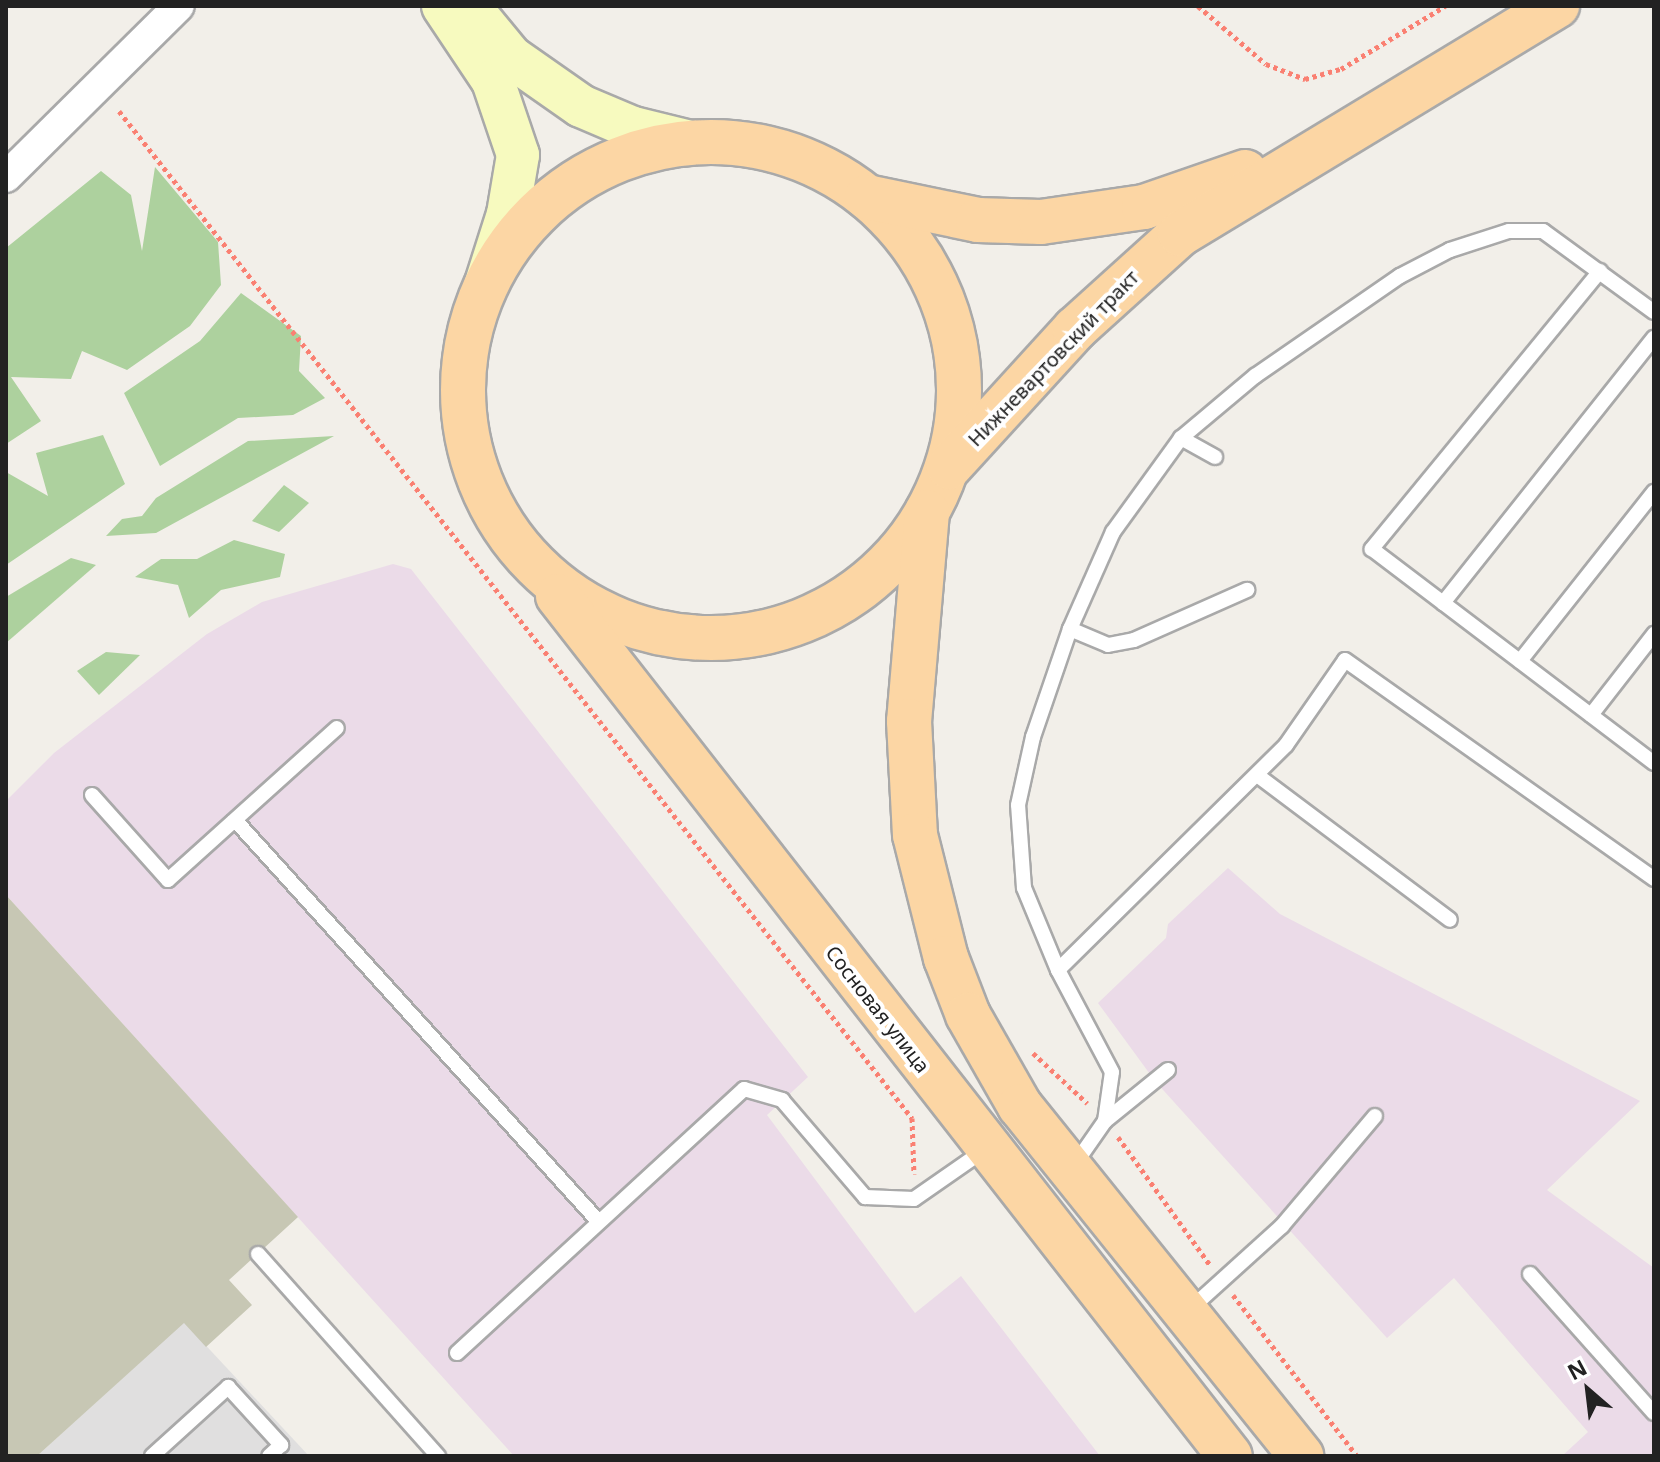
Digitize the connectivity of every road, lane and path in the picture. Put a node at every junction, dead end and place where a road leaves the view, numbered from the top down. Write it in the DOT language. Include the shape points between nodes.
graph roads {
  1 [pos="179,6"];
  2 [pos="443,6"];
  3 [pos="469,6"];
  4 [pos="1198,6"];
  5 [pos="1445,6"];
  6 [pos="1557,6"];
  7 [pos="119,111"];
  8 [pos="694,143"];
  9 [pos="1322,144"];
  10 [pos="6,177"];
  11 [pos="867,197"];
  12 [pos="1600,271"];
  13 [pos="483,293"];
  14 [pos="1654,312"];
  15 [pos="1654,338"];
  16 [pos="1181,438"];
  17 [pos="1215,457"];
  18 [pos="946,470"];
  19 [pos="1654,492"];
  20 [pos="927,512"];
  21 [pos="530,559"];
  22 [pos="1247,590"];
  23 [pos="1443,603"];
  24 [pos="1070,629"];
  25 [pos="1654,634"];
  26 [pos="1520,661"];
  27 [pos="1591,715"];
  28 [pos="337,728"];
  29 [pos="1654,763"];
  30 [pos="1257,775"];
  31 [pos="92,795"];
  32 [pos="235,820"];
  33 [pos="1654,879"];
  34 [pos="1450,920"];
  35 [pos="1058,970"];
  36 [pos="1168,1070"];
  37 [pos="1375,1116"];
  38 [pos="1105,1121"];
  39 [pos="986,1149"];
  40 [pos="1070,1171"];
  41 [pos="914,1199"];
  42 [pos="599,1222"];
  43 [pos="258,1254"];
  44 [pos="1530,1274"];
  45 [pos="1186,1313"];
  46 [pos="457,1353"];
  47 [pos="1654,1413"];
  48 [pos="152,1456"];
  49 [pos="269,1456"];
  50 [pos="438,1456"];
  51 [pos="1230,1456"];
  52 [pos="1301,1456"];
  1 -- 10 [label="street"];
  2 -- 13 [label="street" via="493,81 518,155 508,214"];
  3 -- 8 [label="street" via="511,57 581,106 633,128"];
  4 -- 5 [label="path" via="1266,64 1305,79 1341,69"];
  6 -- 9 [label="main road, Нижневартовский тракт"];
  7 -- 41 [label="path" via="912,1118"];
  8 -- 11 [label="main road" via="743,145 803,159"];
  8 -- 13 [label="main road" via="618,160 584,178 524,227"];
  9 -- 11 [label="main road, Нижневартовский тракт" via="1144,207 1041,222 978,220"];
  9 -- 18 [label="main road, Нижневартовский тракт" via="1180,234 1121,282"];
  11 -- 18 [label="main road" via="918,252 950,321 960,395"];
  12 -- 14 [label="lane"];
  12 -- 16 [label="lane" via="1543,231 1509,231 1450,250 1400,276 1255,376"];
  12 -- 23 [label="lane" via="1372,549"];
  13 -- 21 [label="main road" via="465,362 467,433 489,501"];
  15 -- 23 [label="lane"];
  16 -- 17 [label="lane"];
  16 -- 24 [label="lane" via="1113,532"];
  18 -- 20 [label="main road"];
  19 -- 26 [label="lane"];
  20 -- 21 [label="main road" via="901,551 868,583 829,609 786,627 740,636 694,638 619,619 564,590"];
  20 -- 40 [label="main road" via="909,721 915,835 946,958 968,1015 1005,1084"];
  21 -- 39 [label="main road, Сосновая улица"];
  22 -- 24 [label="lane" via="1134,640 1108,645"];
  23 -- 26 [label="lane"];
  24 -- 35 [label="lane" via="1033,737 1018,805 1024,888"];
  25 -- 27 [label="lane"];
  26 -- 27 [label="lane"];
  27 -- 29 [label="lane"];
  28 -- 32 [label="lane"];
  30 -- 33 [label="lane" via="1286,745 1345,660"];
  30 -- 34 [label="lane"];
  30 -- 35 [label="lane"];
  31 -- 32 [label="lane" via="168,880"];
  32 -- 42 [label="lane"];
  35 -- 38 [label="lane" via="1112,1072"];
  36 -- 38 [label="lane"];
  37 -- 45 [label="lane" via="1282,1226"];
  38 -- 40 [label="lane"];
  39 -- 41 [label="lane"];
  39 -- 51 [label="main road, Сосновая улица"];
  40 -- 45 [label="main road"];
  41 -- 42 [label="lane" via="865,1197 782,1100 744,1089"];
  42 -- 46 [label="lane"];
  43 -- 50 [label="lane"];
  44 -- 47 [label="lane"];
  45 -- 52 [label="main road"];
  48 -- 49 [label="lane" via="228,1387 281,1445"];
}
